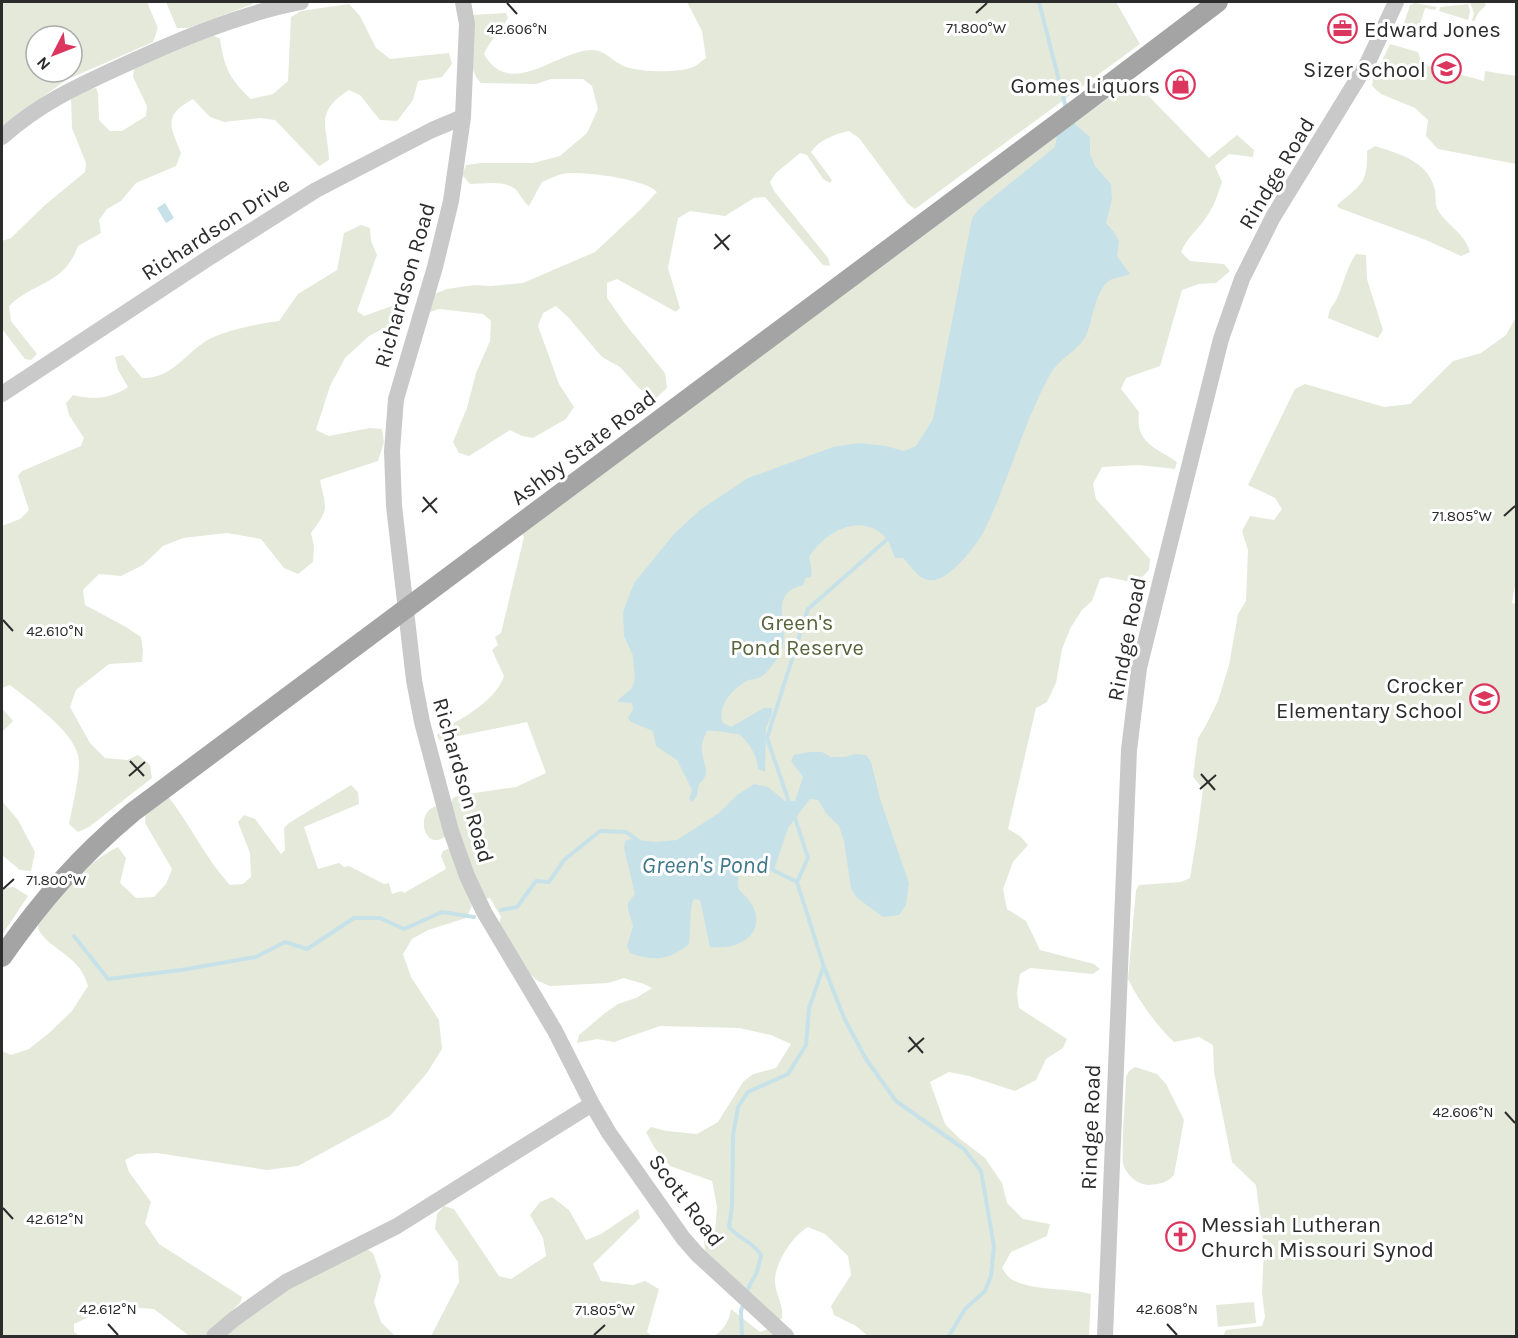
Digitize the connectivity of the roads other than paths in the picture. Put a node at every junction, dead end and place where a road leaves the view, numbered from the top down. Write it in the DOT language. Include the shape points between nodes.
graph roads {
  1 [pos="301,2"];
  2 [pos="463,2"];
  3 [pos="1218,2"];
  4 [pos="1396,2"];
  5 [pos="463,117"];
  6 [pos="2,137"];
  7 [pos="2,394"];
  8 [pos="406,609"];
  9 [pos="2,957"];
  10 [pos="592,1104"];
  11 [pos="214,1336"];
  12 [pos="786,1336"];
  13 [pos="1105,1336"];
  1 -- 6 [label="street" via="219,24 170,44 56,97"];
  2 -- 5 [label="street, Richardson Road" via="467,24"];
  3 -- 8 [label="main road, Ashby State Road"];
  4 -- 13 [label="street, Rindge Road" via="1368,62 1273,217 1242,279 1221,339 1140,668 1129,750"];
  5 -- 7 [label="street, Richardson Drive" via="316,190"];
  5 -- 8 [label="street, Richardson Road" via="451,201 396,399 392,451 394,507"];
  8 -- 9 [label="main road, Ashby State Road" via="113,828 51,891"];
  8 -- 10 [label="street, Richardson Road" via="422,722 467,876"];
  10 -- 11 [label="street" via="397,1226 286,1282"];
  10 -- 12 [label="street, Scott Road" via="696,1254"];
}
